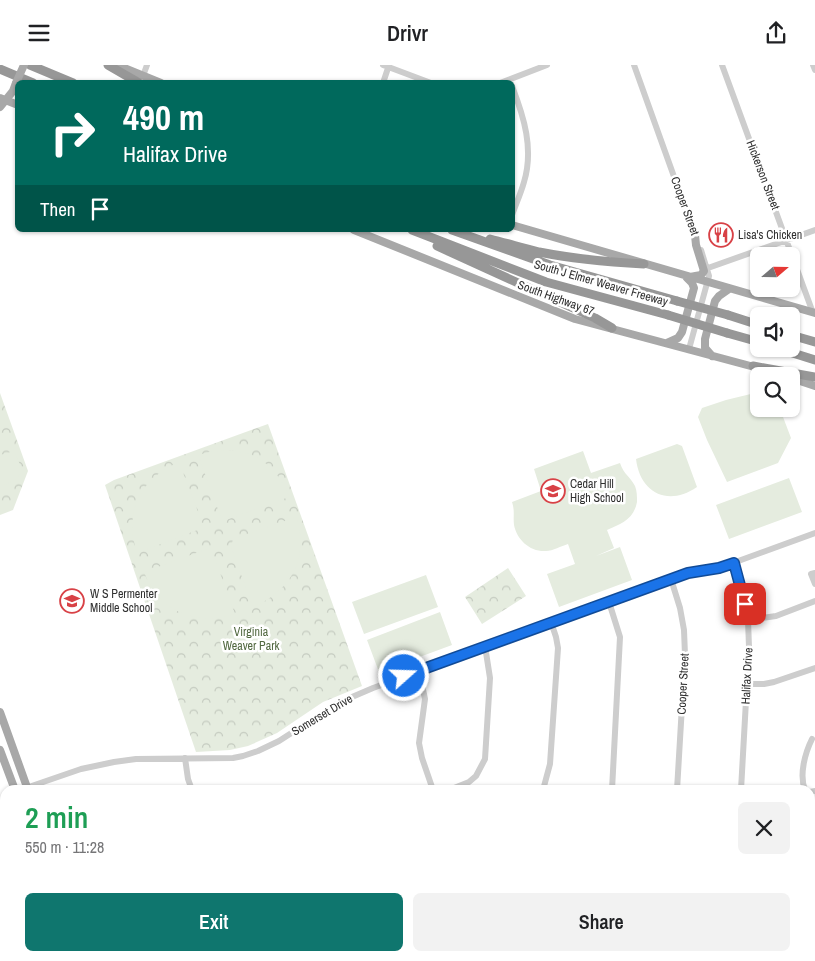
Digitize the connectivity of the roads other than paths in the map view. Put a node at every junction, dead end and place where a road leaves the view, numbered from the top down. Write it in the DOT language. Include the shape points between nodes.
graph roads {
  1 [pos="24,65"];
  2 [pos="30,65"];
  3 [pos="108,65"];
  4 [pos="117,65"];
  5 [pos="147,65"];
  6 [pos="547,65"];
  7 [pos="634,65"];
  8 [pos="722,65"];
  9 [pos="813,65"];
  10 [pos="387,66"];
  11 [pos="0,69"];
  12 [pos="815,70"];
  13 [pos="141,79"];
  14 [pos="17,80"];
  15 [pos="26,80"];
  16 [pos="66,80"];
  17 [pos="384,80"];
  18 [pos="423,80"];
  19 [pos="512,80"];
  20 [pos="15,84"];
  21 [pos="515,94"];
  22 [pos="3,99"];
  23 [pos="15,104"];
  24 [pos="0,107"];
  25 [pos="515,207"];
  26 [pos="515,226"];
  27 [pos="815,229"];
  28 [pos="359,232"];
  29 [pos="416,232"];
  30 [pos="418,232"];
  31 [pos="458,232"];
  32 [pos="463,234"];
  33 [pos="695,235"];
  34 [pos="787,240"];
  35 [pos="644,264"];
  36 [pos="708,269"];
  37 [pos="686,277"];
  38 [pos="708,283"];
  39 [pos="729,289"];
  40 [pos="814,313"];
  41 [pos="750,322"];
  42 [pos="612,328"];
  43 [pos="800,338"];
  44 [pos="750,339"];
  45 [pos="815,342"];
  46 [pos="667,343"];
  47 [pos="689,349"];
  48 [pos="800,355"];
  49 [pos="712,356"];
  50 [pos="815,360"];
  51 [pos="753,367"];
  52 [pos="800,375"];
  53 [pos="815,377"];
  54 [pos="800,381"];
  55 [pos="815,386"];
  56 [pos="815,533"];
  57 [pos="734,563"];
  58 [pos="815,573"];
  59 [pos="671,579"];
  60 [pos="815,584"];
  61 [pos="815,601"];
  62 [pos="609,602"];
  63 [pos="748,621"];
  64 [pos="551,622"];
  65 [pos="485,646"];
  66 [pos="815,667"];
  67 [pos="419,671"];
  68 [pos="747,684"];
  69 [pos="0,712"];
  70 [pos="812,739"];
  71 [pos="0,750"];
  72 [pos="185,758"];
  73 [pos="13,785"];
  74 [pos="24,785"];
  75 [pos="36,785"];
  76 [pos="190,785"];
  77 [pos="431,785"];
  78 [pos="461,785"];
  79 [pos="544,785"];
  80 [pos="612,785"];
  81 [pos="677,785"];
  82 [pos="741,785"];
  83 [pos="803,785"];
  1 -- 14 [label="main road, bridge"];
  2 -- 16 [label="highway"];
  3 -- 13 [label="highway"];
  4 -- 13 [label="main road"];
  5 -- 13 [label="street"];
  6 -- 19 [label="street"];
  7 -- 33 [label="street, Cooper Street"];
  8 -- 34 [label="street, Hickerson Street"];
  9 -- 12 [label="street"];
  10 -- 17 [label="street"];
  10 -- 18 [label="street"];
  11 -- 15 [label="highway"];
  20 -- 22 [label="main road, bridge"];
  21 -- 25 [label="street" via="524,119 528,150 524,182"];
  22 -- 23 [label="main road"];
  22 -- 24 [label="main road"];
  26 -- 35 [label="main road"];
  27 -- 34 [label="street"];
  28 -- 42 [label="main road, South Highway 67" via="575,319"];
  29 -- 42 [label="highway" via="434,244"];
  30 -- 44 [label="highway, South J Elmer Weaver Freeway, bridge" via="546,282"];
  31 -- 32 [label="highway, South J Elmer Weaver Freeway"];
  32 -- 35 [label="highway" via="540,252"];
  32 -- 41 [label="highway, South J Elmer Weaver Freeway, bridge" via="550,265"];
  33 -- 36 [label="street, Cooper Street"];
  33 -- 37 [label="main road" via="704,271 701,275"];
  34 -- 36 [label="street"];
  34 -- 40 [label="street, Hickerson Street"];
  35 -- 37 [label="main road"];
  36 -- 38 [label="street, Cooper Street"];
  37 -- 38 [label="main road"];
  37 -- 46 [label="main road" via="694,288 682,332"];
  38 -- 39 [label="main road"];
  38 -- 47 [label="street, Cooper Street"];
  39 -- 40 [label="main road"];
  39 -- 49 [label="main road" via="715,301 705,339 705,348"];
  42 -- 46 [label="main road, South Highway 67"];
  43 -- 45 [label="highway"];
  46 -- 47 [label="main road, South Highway 67"];
  47 -- 49 [label="main road, South Highway 67"];
  48 -- 50 [label="highway"];
  49 -- 51 [label="main road, South Highway 67"];
  52 -- 53 [label="highway"];
  54 -- 55 [label="main road"];
  56 -- 57 [label="street, Somerset Drive"];
  57 -- 59 [label="street, Somerset Drive"];
  57 -- 63 [label="street, Halifax Drive"];
  58 -- 60 [label="street" via="811,574"];
  59 -- 62 [label="street, Somerset Drive"];
  59 -- 81 [label="street, Cooper Street" via="680,608 685,655"];
  61 -- 63 [label="street" via="776,616"];
  62 -- 64 [label="street, Somerset Drive"];
  62 -- 80 [label="street" via="620,637"];
  63 -- 68 [label="street, Halifax Drive"];
  64 -- 65 [label="street, Somerset Drive"];
  64 -- 79 [label="street" via="558,648 550,764"];
  65 -- 67 [label="street, Somerset Drive"];
  65 -- 78 [label="street" via="490,678 484,759 476,776"];
  66 -- 68 [label="street" via="774,682"];
  67 -- 72 [label="street, Somerset Drive" via="338,703 258,751 233,757"];
  67 -- 77 [label="street" via="425,699 419,743"];
  68 -- 82 [label="street, Halifax Drive"];
  69 -- 74 [label="main road"];
  70 -- 83 [label="street" via="802,777"];
  71 -- 73 [label="main road"];
  72 -- 75 [label="street, Somerset Drive" via="114,762 81,769"];
  72 -- 76 [label="street"];
}
